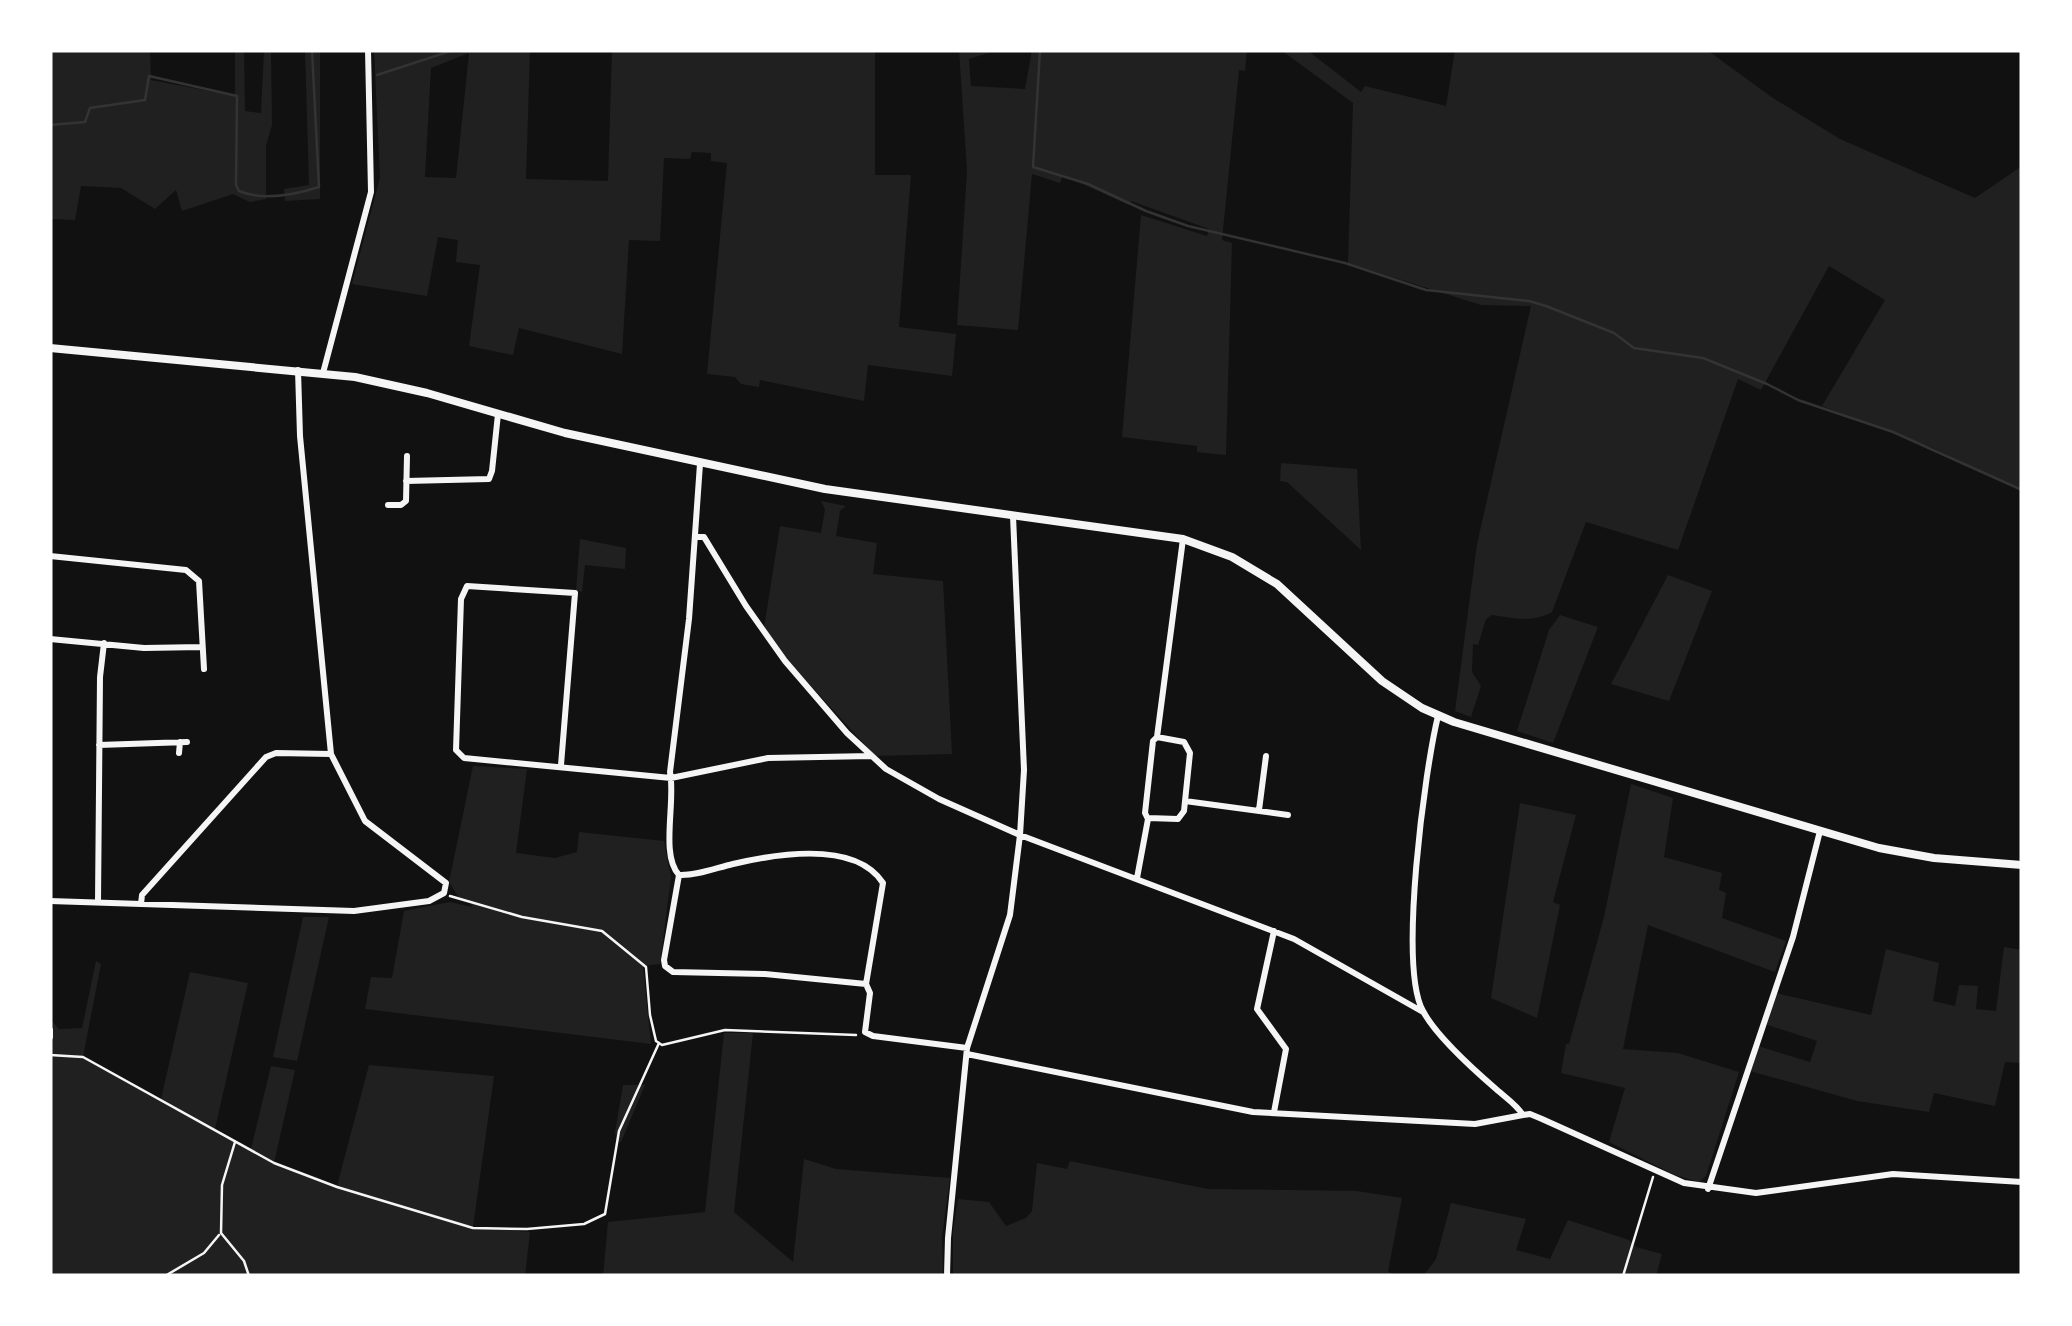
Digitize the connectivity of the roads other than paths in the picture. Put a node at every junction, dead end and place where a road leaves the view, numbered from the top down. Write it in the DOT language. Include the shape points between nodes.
graph roads {
  1 [pos="368,50"];
  2 [pos="50,348"];
  3 [pos="298,370"];
  4 [pos="323,373"];
  5 [pos="498,414"];
  6 [pos="407,456"];
  7 [pos="700,464"];
  8 [pos="406,481"];
  9 [pos="388,505"];
  10 [pos="1013,516"];
  11 [pos="695,537"];
  12 [pos="1183,539"];
  13 [pos="50,556"];
  14 [pos="50,639"];
  15 [pos="104,643"];
  16 [pos="202,646"];
  17 [pos="204,669"];
  18 [pos="1438,716"];
  19 [pos="1157,737"];
  20 [pos="100,745"];
  21 [pos="179,753"];
  22 [pos="330,754"];
  23 [pos="871,756"];
  24 [pos="1266,756"];
  25 [pos="561,765"];
  26 [pos="671,778"];
  27 [pos="1185,801"];
  28 [pos="1259,810"];
  29 [pos="1288,815"];
  30 [pos="1148,818"];
  31 [pos="1820,831"];
  32 [pos="1020,835"];
  33 [pos="2022,865"];
  34 [pos="678,875"];
  35 [pos="1137,878"];
  36 [pos="50,901"];
  37 [pos="98,902"];
  38 [pos="141,904"];
  39 [pos="1274,931"];
  40 [pos="866,984"];
  41 [pos="1423,1012"];
  42 [pos="967,1051"];
  43 [pos="1274,1112"];
  44 [pos="1523,1116"];
  45 [pos="2022,1182"];
  46 [pos="1708,1189"];
  47 [pos="947,1276"];
  1 -- 4 [label="street" via="371,192"];
  2 -- 3 [label="street"];
  3 -- 4 [label="street"];
  3 -- 22 [label="street"];
  4 -- 5 [label="street" via="402,386"];
  5 -- 7 [label="street"];
  5 -- 8 [label="street" via="489,478"];
  6 -- 8 [label="street"];
  7 -- 10 [label="street" via="850,494"];
  7 -- 11 [label="street"];
  8 -- 9 [label="street" via="404,504"];
  10 -- 12 [label="street"];
  10 -- 32 [label="street" via="1024,770"];
  11 -- 23 [label="street" via="704,538 785,661"];
  11 -- 26 [label="street"];
  12 -- 18 [label="street" via="1278,584 1367,670"];
  12 -- 19 [label="street"];
  13 -- 16 [label="street" via="194,574"];
  14 -- 15 [label="street"];
  15 -- 16 [label="street"];
  15 -- 20 [label="street"];
  16 -- 17 [label="street"];
  18 -- 31 [label="street"];
  18 -- 41 [label="street" via="1418,863 1414,971"];
  19 -- 27 [label="street" via="1190,749"];
  19 -- 30 [label="street"];
  20 -- 21 [label="street" via="184,742"];
  20 -- 37 [label="street"];
  22 -- 38 [label="street" via="266,757 142,895"];
  22 -- 38 [label="street" via="366,821 446,884 444,893 354,911"];
  23 -- 26 [label="street" via="768,758"];
  23 -- 32 [label="street" via="939,800"];
  24 -- 28 [label="street"];
  25 -- 25 [label="street" via="576,595 464,588 456,750 464,758"];
  25 -- 26 [label="street"];
  26 -- 34 [label="street" via="670,860"];
  27 -- 28 [label="street"];
  27 -- 30 [label="street" via="1178,818"];
  28 -- 29 [label="street"];
  30 -- 35 [label="street"];
  31 -- 33 [label="street" via="1910,855"];
  31 -- 46 [label="street" via="1793,937"];
  32 -- 35 [label="street"];
  32 -- 42 [label="street" via="1010,916"];
  34 -- 40 [label="street" via="664,960 674,972"];
  34 -- 40 [label="street" via="778,855 843,856 877,874 883,889"];
  35 -- 39 [label="street"];
  36 -- 37 [label="street"];
  37 -- 38 [label="street"];
  39 -- 41 [label="street"];
  39 -- 43 [label="street" via="1257,1010 1286,1049"];
  40 -- 42 [label="street" via="865,1032"];
  41 -- 44 [label="street"];
  42 -- 43 [label="street"];
  42 -- 47 [label="street"];
  43 -- 44 [label="street" via="1474,1124"];
  44 -- 46 [label="street"];
  45 -- 46 [label="street" via="1893,1174 1756,1193"];
}
